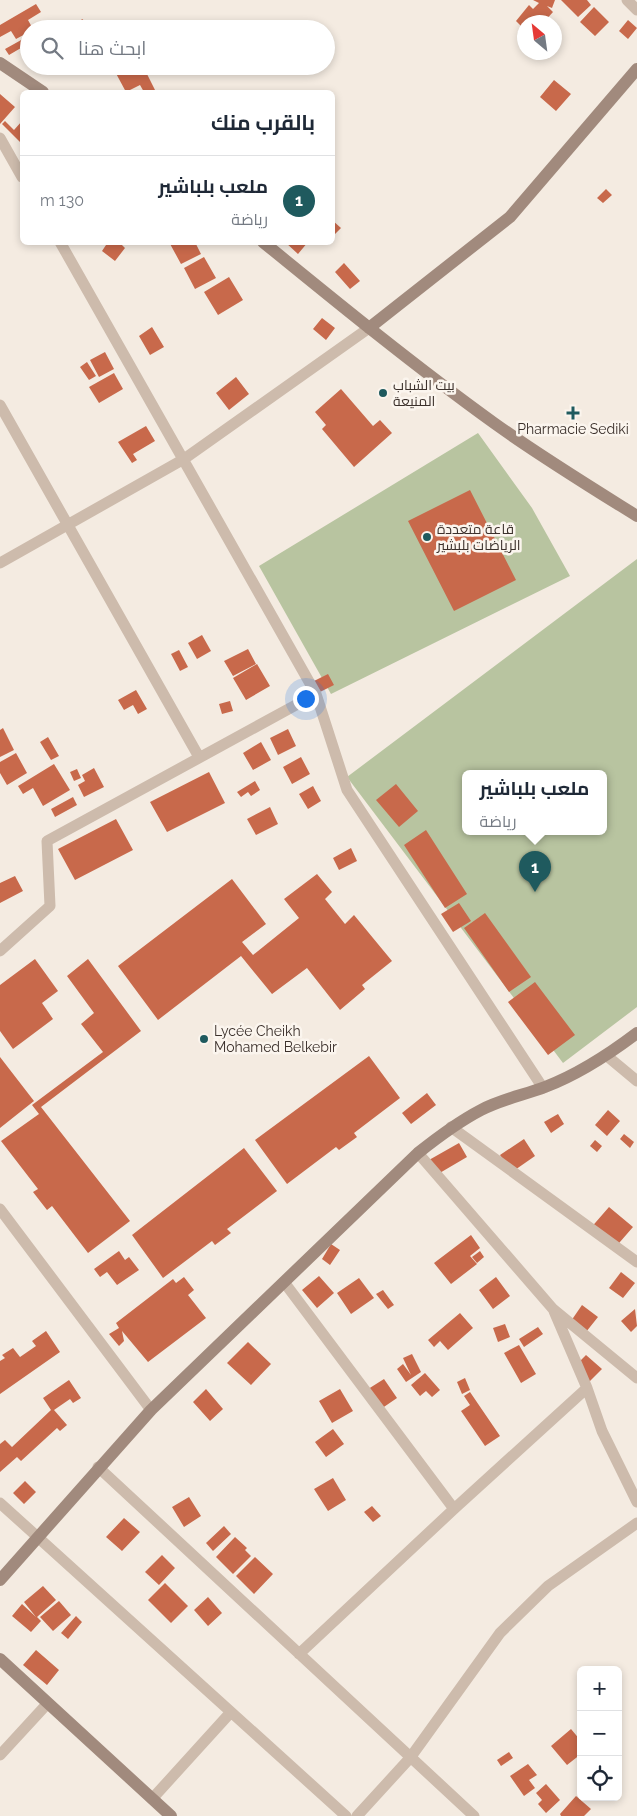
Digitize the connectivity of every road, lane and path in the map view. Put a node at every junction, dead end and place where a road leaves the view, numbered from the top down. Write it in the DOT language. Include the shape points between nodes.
graph roads {
  1 [pos="627,0"];
  2 [pos="637,10"];
  3 [pos="0,63"];
  4 [pos="637,69"];
  5 [pos="40,90"];
  6 [pos="0,138"];
  7 [pos="20,173"];
  8 [pos="62,245"];
  9 [pos="267,245"];
  10 [pos="369,328"];
  11 [pos="0,405"];
  12 [pos="184,458"];
  13 [pos="637,516"];
  14 [pos="68,525"];
  15 [pos="0,563"];
  16 [pos="316,694"];
  17 [pos="199,757"];
  18 [pos="0,951"];
  19 [pos="637,1033"];
  20 [pos="607,1056"];
  21 [pos="637,1082"];
  22 [pos="543,1088"];
  23 [pos="452,1127"];
  24 [pos="418,1153"];
  25 [pos="0,1209"];
  26 [pos="637,1262"];
  27 [pos="284,1282"];
  28 [pos="553,1309"];
  29 [pos="637,1378"];
  30 [pos="587,1388"];
  31 [pos="151,1410"];
  32 [pos="98,1467"];
  33 [pos="0,1502"];
  34 [pos="637,1502"];
  35 [pos="454,1508"];
  36 [pos="637,1523"];
  37 [pos="37,1537"];
  38 [pos="0,1580"];
  39 [pos="300,1654"];
  40 [pos="0,1659"];
  41 [pos="47,1704"];
  42 [pos="231,1712"];
  43 [pos="0,1755"];
  44 [pos="410,1758"];
  45 [pos="152,1799"];
  46 [pos="171,1816"];
  47 [pos="346,1816"];
  48 [pos="356,1816"];
  49 [pos="474,1816"];
  1 -- 2 [label="street"];
  3 -- 5 [label="street"];
  4 -- 10 [label="street" via="510,217"];
  6 -- 7 [label="street"];
  8 -- 12 [label="street"];
  9 -- 10 [label="street"];
  10 -- 12 [label="street"];
  10 -- 13 [label="street" via="494,423"];
  11 -- 14 [label="street"];
  12 -- 14 [label="street"];
  12 -- 16 [label="street"];
  14 -- 15 [label="street"];
  14 -- 17 [label="street"];
  16 -- 17 [label="street"];
  16 -- 22 [label="street" via="347,790"];
  17 -- 18 [label="street" via="47,841 50,906"];
  19 -- 20 [label="street"];
  20 -- 21 [label="street"];
  20 -- 22 [label="street"];
  22 -- 23 [label="street" via="502,1100"];
  23 -- 24 [label="street"];
  23 -- 26 [label="street"];
  24 -- 27 [label="street"];
  24 -- 28 [label="street"];
  25 -- 31 [label="street"];
  27 -- 31 [label="street"];
  27 -- 35 [label="street"];
  28 -- 29 [label="street"];
  28 -- 30 [label="street"];
  30 -- 34 [label="street" via="602,1431"];
  30 -- 35 [label="street"];
  31 -- 32 [label="street"];
  32 -- 37 [label="street"];
  32 -- 39 [label="street"];
  33 -- 37 [label="street"];
  35 -- 39 [label="street"];
  36 -- 44 [label="street" via="548,1586 500,1632"];
  37 -- 38 [label="street"];
  37 -- 42 [label="street"];
  39 -- 44 [label="street"];
  40 -- 41 [label="street"];
  41 -- 43 [label="street"];
  41 -- 45 [label="street"];
  42 -- 45 [label="street"];
  42 -- 47 [label="street"];
  44 -- 48 [label="street"];
  44 -- 49 [label="street"];
  45 -- 46 [label="street"];
}
